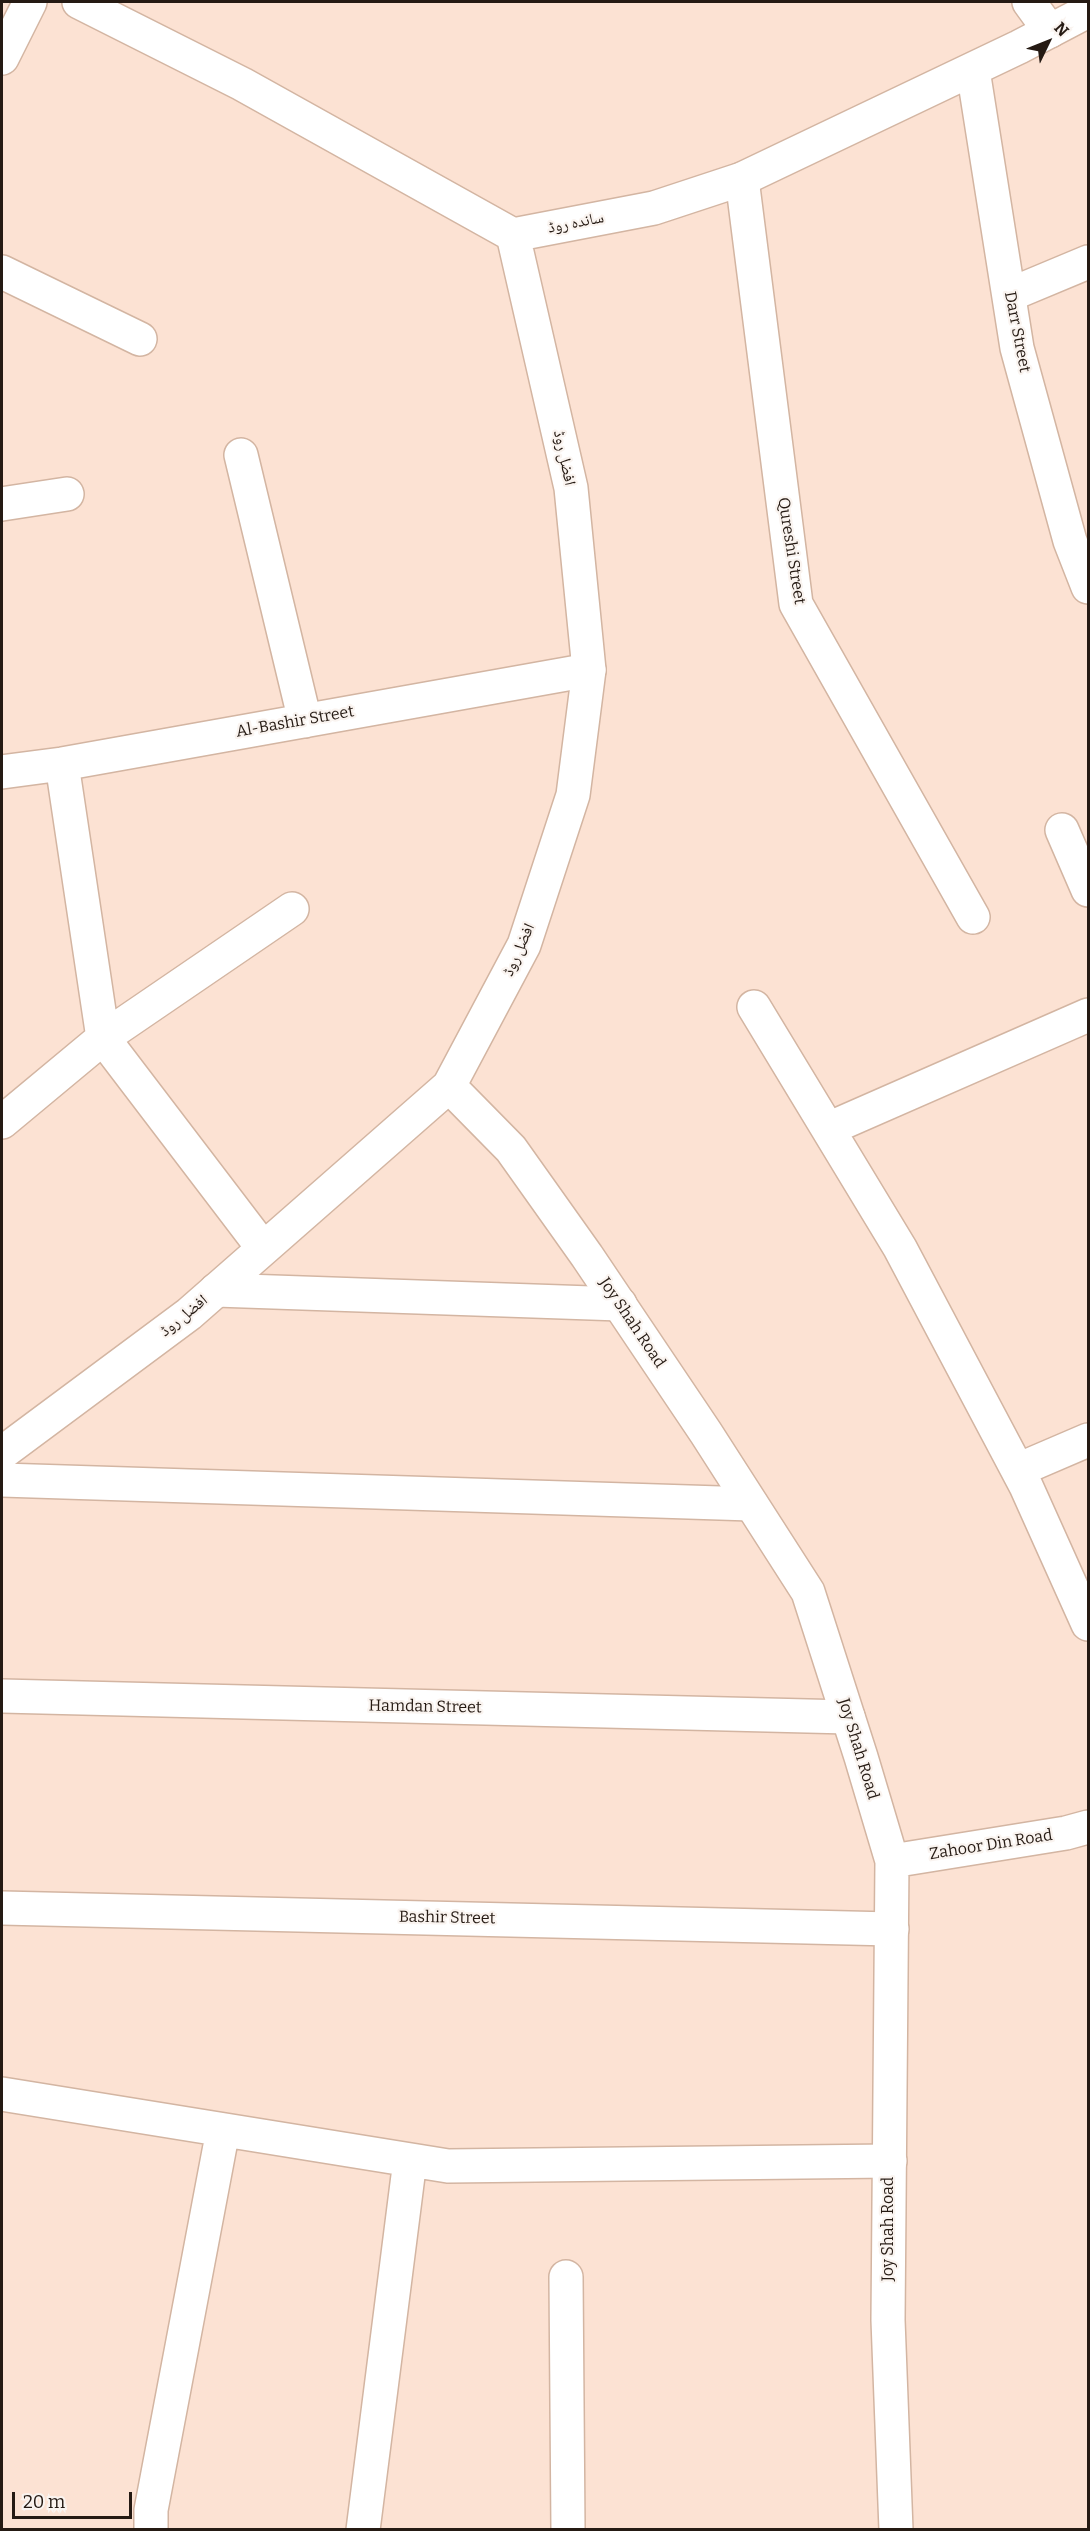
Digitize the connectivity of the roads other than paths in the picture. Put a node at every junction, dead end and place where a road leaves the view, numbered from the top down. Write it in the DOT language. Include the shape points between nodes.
graph roads {
  1 [pos="30,2"];
  2 [pos="79,2"];
  3 [pos="1029,2"];
  4 [pos="1089,11"];
  5 [pos="1050,31"];
  6 [pos="2,58"];
  7 [pos="973,70"];
  8 [pos="742,179"];
  9 [pos="513,235"];
  10 [pos="1089,262"];
  11 [pos="2,272"];
  12 [pos="1009,295"];
  13 [pos="140,339"];
  14 [pos="240,455"];
  15 [pos="67,494"];
  16 [pos="2,504"];
  17 [pos="1075,509"];
  18 [pos="1086,576"];
  19 [pos="589,670"];
  20 [pos="305,721"];
  21 [pos="62,764"];
  22 [pos="2,772"];
  23 [pos="1062,830"];
  24 [pos="1089,890"];
  25 [pos="292,909"];
  26 [pos="972,916"];
  27 [pos="754,1007"];
  28 [pos="1089,1015"];
  29 [pos="103,1038"];
  30 [pos="449,1086"];
  31 [pos="2,1122"];
  32 [pos="828,1129"];
  33 [pos="263,1248"];
  34 [pos="216,1290"];
  35 [pos="620,1304"];
  36 [pos="1089,1440"];
  37 [pos="2,1466"];
  38 [pos="1018,1470"];
  39 [pos="751,1504"];
  40 [pos="1089,1624"];
  41 [pos="2,1696"];
  42 [pos="848,1717"];
  43 [pos="1089,1827"];
  44 [pos="892,1862"];
  45 [pos="2,1908"];
  46 [pos="892,1929"];
  47 [pos="2,2094"];
  48 [pos="223,2130"];
  49 [pos="410,2160"];
  50 [pos="890,2162"];
  51 [pos="566,2277"];
  52 [pos="151,2529"];
  53 [pos="363,2529"];
  54 [pos="568,2529"];
  55 [pos="896,2529"];
  1 -- 6 [label="street"];
  2 -- 9 [label="street" via="242,84"];
  3 -- 5 [label="street"];
  4 -- 5 [label="street, ساندہ روڈ"];
  5 -- 7 [label="street, ساندہ روڈ"];
  7 -- 8 [label="street, ساندہ روڈ"];
  7 -- 12 [label="street, Darr Street"];
  8 -- 9 [label="street, ساندہ روڈ" via="654,208"];
  8 -- 26 [label="street, Qureshi Street" via="795,604"];
  9 -- 19 [label="street, افضل روڈ" via="571,488"];
  10 -- 12 [label="street"];
  11 -- 13 [label="street"];
  12 -- 17 [label="street, Darr Street" via="1017,348"];
  14 -- 20 [label="street"];
  15 -- 16 [label="street"];
  17 -- 18 [label="street, Darr Street" via="1070,541"];
  19 -- 20 [label="street, Al-Bashir Street"];
  19 -- 30 [label="street, افضل روڈ" via="573,795 524,945"];
  20 -- 21 [label="street, Al-Bashir Street"];
  21 -- 22 [label="street, Al-Bashir Street"];
  21 -- 29 [label="street"];
  23 -- 24 [label="street"];
  25 -- 29 [label="street"];
  27 -- 32 [label="street"];
  28 -- 32 [label="street"];
  29 -- 31 [label="street"];
  29 -- 33 [label="street"];
  30 -- 33 [label="street, افضل روڈ"];
  30 -- 35 [label="street, Joy Shah Road" via="511,1149"];
  32 -- 38 [label="street" via="900,1248"];
  33 -- 34 [label="street, افضل روڈ"];
  34 -- 35 [label="street"];
  34 -- 37 [label="street, افضل روڈ"];
  35 -- 39 [label="street, Joy Shah Road"];
  36 -- 38 [label="street"];
  37 -- 39 [label="street"];
  38 -- 40 [label="street"];
  39 -- 42 [label="street, Joy Shah Road" via="808,1592"];
  41 -- 42 [label="street, Hamdan Street"];
  42 -- 44 [label="street, Joy Shah Road"];
  43 -- 44 [label="street, Zahoor Din Road"];
  44 -- 46 [label="street, Joy Shah Road"];
  45 -- 46 [label="street, Bashir Street"];
  46 -- 50 [label="street, Joy Shah Road"];
  47 -- 48 [label="street"];
  48 -- 49 [label="street"];
  48 -- 52 [label="street" via="151,2510"];
  49 -- 50 [label="street" via="448,2166"];
  49 -- 53 [label="street"];
  50 -- 55 [label="street, Joy Shah Road" via="888,2320"];
  51 -- 54 [label="street"];
}
